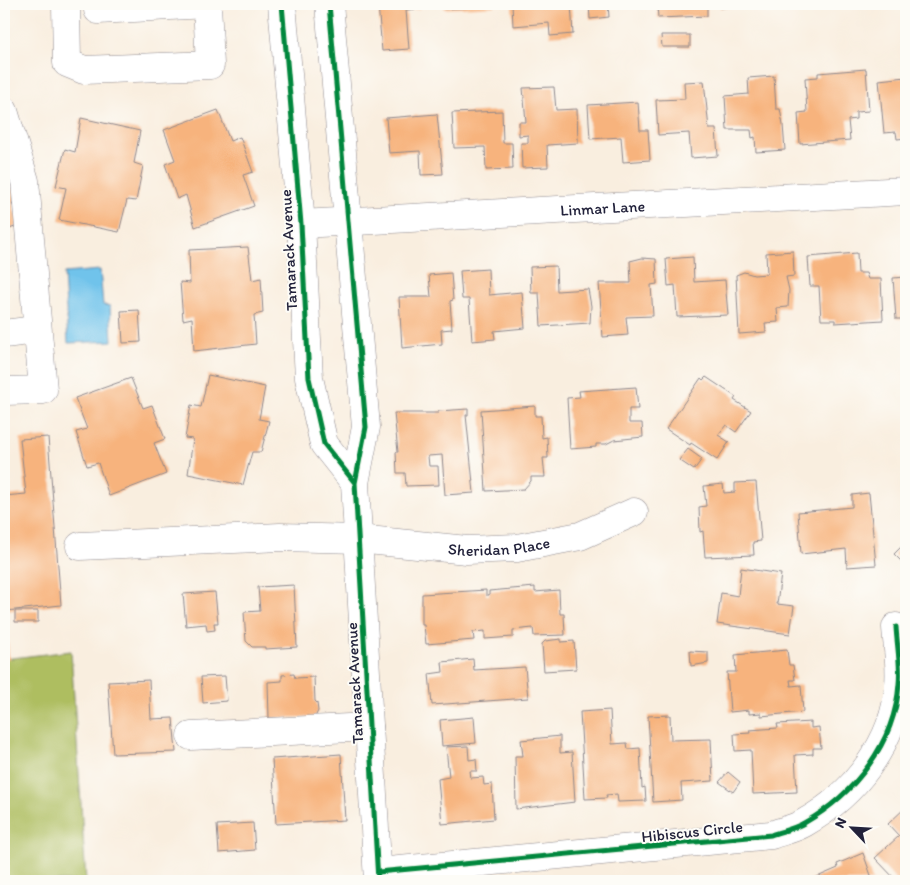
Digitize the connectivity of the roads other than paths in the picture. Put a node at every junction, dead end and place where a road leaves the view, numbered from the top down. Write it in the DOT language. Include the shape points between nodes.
graph roads {
  1 [pos="66,4"];
  2 [pos="206,4"];
  3 [pos="282,4"];
  4 [pos="329,4"];
  5 [pos="98,10"];
  6 [pos="4,111"];
  7 [pos="906,191"];
  8 [pos="349,222"];
  9 [pos="300,224"];
  10 [pos="36,330"];
  11 [pos="4,334"];
  12 [pos="4,390"];
  13 [pos="355,483"];
  14 [pos="634,512"];
  15 [pos="358,538"];
  16 [pos="80,546"];
  17 [pos="896,626"];
  18 [pos="369,727"];
  19 [pos="191,736"];
  20 [pos="378,876"];
  1 -- 2 [label="street" via="67,63 84,70 210,65"];
  2 -- 5 [label="street"];
  3 -- 9 [label="street, Tamarack Avenue"];
  4 -- 8 [label="street, Tamarack Avenue"];
  6 -- 10 [label="street" via="25,181 36,291"];
  7 -- 8 [label="street, Linmar Lane"];
  8 -- 9 [label="street, Linmar Lane"];
  8 -- 13 [label="street, Tamarack Avenue" via="366,427"];
  9 -- 13 [label="street, Tamarack Avenue" via="309,378 324,444"];
  10 -- 11 [label="street"];
  10 -- 12 [label="street" via="43,390"];
  13 -- 15 [label="street, Tamarack Avenue"];
  14 -- 15 [label="street, Sheridan Place" via="580,536 517,548 467,550"];
  15 -- 16 [label="street, Sheridan Place" via="280,536"];
  15 -- 18 [label="street, Tamarack Avenue"];
  17 -- 20 [label="street, Hibiscus Circle" via="900,684 893,716 871,764 850,790 803,824 771,835"];
  18 -- 19 [label="street"];
  18 -- 20 [label="street, Tamarack Avenue"];
}
